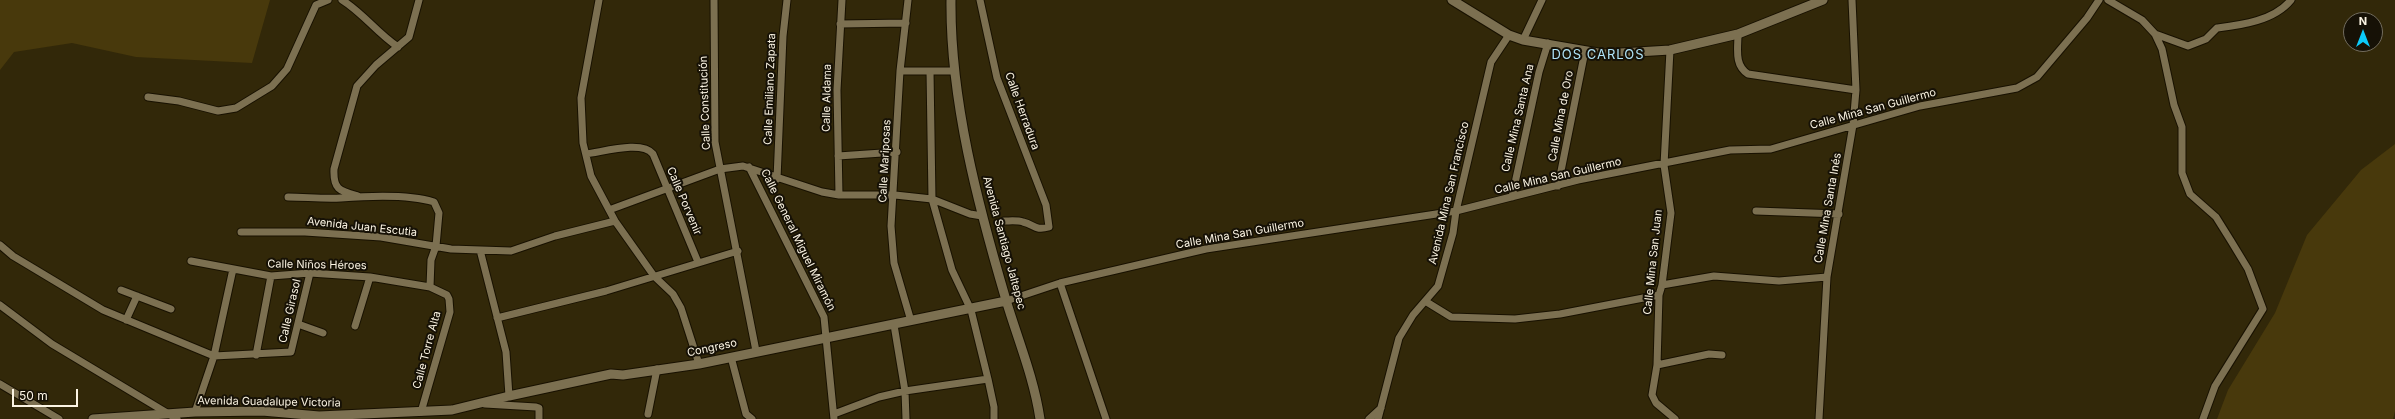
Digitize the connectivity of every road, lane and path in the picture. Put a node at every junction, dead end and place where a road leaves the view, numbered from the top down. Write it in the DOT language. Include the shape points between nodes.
graph roads {
  1 [pos="328,0"];
  2 [pos="342,0"];
  3 [pos="419,0"];
  4 [pos="600,0"];
  5 [pos="714,0"];
  6 [pos="787,0"];
  7 [pos="842,0"];
  8 [pos="908,0"];
  9 [pos="951,0"];
  10 [pos="980,0"];
  11 [pos="1452,0"];
  12 [pos="1542,0"];
  13 [pos="1823,0"];
  14 [pos="1852,0"];
  15 [pos="2099,0"];
  16 [pos="2108,0"];
  17 [pos="2290,0"];
  18 [pos="906,23"];
  19 [pos="840,24"];
  20 [pos="1738,34"];
  21 [pos="2155,34"];
  22 [pos="1509,35"];
  23 [pos="1523,40"];
  24 [pos="1548,44"];
  25 [pos="398,47"];
  26 [pos="1670,50"];
  27 [pos="1585,51"];
  28 [pos="900,71"];
  29 [pos="930,71"];
  30 [pos="954,71"];
  31 [pos="1856,90"];
  32 [pos="148,97"];
  33 [pos="1853,125"];
  34 [pos="897,152"];
  35 [pos="586,154"];
  36 [pos="838,156"];
  37 [pos="1664,164"];
  38 [pos="749,167"];
  39 [pos="720,170"];
  40 [pos="777,179"];
  41 [pos="1558,186"];
  42 [pos="667,190"];
  43 [pos="895,195"];
  44 [pos="288,196"];
  45 [pos="358,196"];
  46 [pos="839,196"];
  47 [pos="1512,197"];
  48 [pos="932,199"];
  49 [pos="609,210"];
  50 [pos="1456,211"];
  51 [pos="1756,212"];
  52 [pos="1839,214"];
  53 [pos="982,216"];
  54 [pos="615,221"];
  55 [pos="1004,221"];
  56 [pos="241,232"];
  57 [pos="0,245"];
  58 [pos="436,246"];
  59 [pos="480,250"];
  60 [pos="738,251"];
  61 [pos="191,261"];
  62 [pos="698,262"];
  63 [pos="233,269"];
  64 [pos="310,274"];
  65 [pos="271,276"];
  66 [pos="654,276"];
  67 [pos="1827,276"];
  68 [pos="370,277"];
  69 [pos="1060,283"];
  70 [pos="1662,285"];
  71 [pos="430,287"];
  72 [pos="121,290"];
  73 [pos="447,294"];
  74 [pos="1659,295"];
  75 [pos="137,296"];
  76 [pos="1006,301"];
  77 [pos="1425,301"];
  78 [pos="0,305"];
  79 [pos="171,309"];
  80 [pos="971,310"];
  81 [pos="497,318"];
  82 [pos="126,320"];
  83 [pos="911,321"];
  84 [pos="298,324"];
  85 [pos="894,325"];
  86 [pos="355,326"];
  87 [pos="323,333"];
  88 [pos="827,338"];
  89 [pos="756,351"];
  90 [pos="1722,355"];
  91 [pos="214,356"];
  92 [pos="256,356"];
  93 [pos="731,356"];
  94 [pos="699,364"];
  95 [pos="1657,364"];
  96 [pos="657,369"];
  97 [pos="988,379"];
  98 [pos="0,384"];
  99 [pos="905,391"];
  100 [pos="509,396"];
  101 [pos="480,404"];
  102 [pos="1381,408"];
  103 [pos="195,412"];
  104 [pos="421,412"];
  105 [pos="168,414"];
  106 [pos="648,414"];
  107 [pos="834,416"];
  108 [pos="59,419"];
  109 [pos="93,419"];
  110 [pos="178,419"];
  111 [pos="539,419"];
  112 [pos="752,419"];
  113 [pos="906,419"];
  114 [pos="994,419"];
  115 [pos="1040,419"];
  116 [pos="1106,419"];
  117 [pos="1369,419"];
  118 [pos="1378,419"];
  119 [pos="1674,419"];
  120 [pos="1819,419"];
  121 [pos="2203,419"];
  1 -- 32 [label="street" via="316,5 287,69 272,86 236,108 218,111 178,100"];
  2 -- 25 [label="street" via="356,9"];
  3 -- 25 [label="street" via="409,36"];
  4 -- 35 [label="street" via="581,98"];
  5 -- 39 [label="street, Calle Constitución" via="714,118"];
  6 -- 40 [label="street, Calle Emiliano Zapata" via="782,36"];
  7 -- 19 [label="street, Calle Aldama"];
  8 -- 18 [label="street, Calle Mariposas"];
  9 -- 30 [label="street, Avenida Santiago Jaltepec"];
  10 -- 55 [label="street, Calle Herradura" via="997,78 1046,205 1050,227 1033,228 1024,222"];
  11 -- 22 [label="street"];
  12 -- 23 [label="street"];
  13 -- 20 [label="street"];
  14 -- 31 [label="street, Calle Mina Santa Inés"];
  15 -- 33 [label="street, Calle Mina San Guillermo" via="2037,77 2017,88 1920,106"];
  16 -- 21 [label="street" via="2142,20"];
  17 -- 21 [label="street" via="2264,18 2243,25 2217,28 2206,39 2188,46"];
  18 -- 19 [label="street"];
  18 -- 28 [label="street, Calle Mariposas"];
  19 -- 36 [label="street, Calle Aldama"];
  20 -- 26 [label="street"];
  20 -- 31 [label="street" via="1738,58 1741,69 1748,74"];
  21 -- 121 [label="street" via="2162,49 2174,106 2182,127 2182,172 2190,194 2216,218 2231,241 2248,269 2263,309 2215,386"];
  22 -- 23 [label="street"];
  22 -- 50 [label="street, Avenida Mina San Francisco" via="1491,62"];
  23 -- 24 [label="street"];
  24 -- 27 [label="street"];
  24 -- 47 [label="street, Calle Mina Santa Ana" via="1539,72"];
  25 -- 45 [label="street" via="376,65 357,86 334,169 334,181 341,191"];
  26 -- 27 [label="street" via="1604,54"];
  26 -- 37 [label="street, Calle Mina San Juan"];
  27 -- 41 [label="street, Calle Mina de Oro"];
  28 -- 29 [label="street"];
  28 -- 34 [label="street, Calle Mariposas"];
  29 -- 30 [label="street"];
  29 -- 48 [label="street"];
  30 -- 53 [label="street, Avenida Santiago Jaltepec"];
  31 -- 33 [label="street, Calle Mina Santa Inés"];
  33 -- 37 [label="street, Calle Mina San Guillermo" via="1772,149 1730,150"];
  33 -- 52 [label="street, Calle Mina Santa Inés"];
  34 -- 36 [label="street"];
  34 -- 43 [label="street, Calle Mariposas"];
  35 -- 42 [label="street, Calle Porvenir" via="639,146 648,148 653,154"];
  35 -- 49 [label="street" via="591,176"];
  36 -- 46 [label="street, Calle Aldama"];
  37 -- 41 [label="street, Calle Mina San Guillermo"];
  37 -- 70 [label="street, Calle Mina San Juan" via="1671,212"];
  38 -- 39 [label="street"];
  38 -- 40 [label="street"];
  38 -- 88 [label="street, Calle General Miguel Miramón" via="824,317"];
  39 -- 42 [label="street"];
  39 -- 60 [label="street, Calle Constitución"];
  40 -- 46 [label="street"];
  41 -- 47 [label="street, Calle Mina San Guillermo"];
  42 -- 49 [label="street"];
  42 -- 62 [label="street, Calle Porvenir"];
  43 -- 46 [label="street"];
  43 -- 48 [label="street"];
  43 -- 83 [label="street, Calle Mariposas" via="891,226 894,262"];
  44 -- 45 [label="street"];
  45 -- 58 [label="street" via="425,199 434,202 439,213"];
  47 -- 50 [label="street, Calle Mina San Guillermo"];
  48 -- 53 [label="street"];
  48 -- 80 [label="street" via="952,270"];
  49 -- 54 [label="street"];
  50 -- 69 [label="street, Calle Mina San Guillermo" via="1206,249"];
  50 -- 77 [label="street, Avenida Mina San Francisco" via="1453,233 1438,286"];
  51 -- 52 [label="street"];
  52 -- 67 [label="street, Calle Mina Santa Inés"];
  53 -- 76 [label="street, Avenida Santiago Jaltepec"];
  54 -- 59 [label="street, Avenida Juan Escutia" via="555,236 511,252"];
  54 -- 66 [label="street"];
  56 -- 58 [label="street, Avenida Juan Escutia" via="381,237"];
  57 -- 82 [label="street" via="12,256 103,310"];
  58 -- 59 [label="street, Avenida Juan Escutia"];
  58 -- 71 [label="street"];
  59 -- 81 [label="street"];
  60 -- 62 [label="street"];
  60 -- 89 [label="street, Calle Constitución"];
  61 -- 63 [label="street, Calle Niños Héroes"];
  62 -- 66 [label="street"];
  63 -- 65 [label="street, Calle Niños Héroes"];
  63 -- 91 [label="street"];
  64 -- 65 [label="street, Calle Niños Héroes"];
  64 -- 68 [label="street, Calle Niños Héroes"];
  64 -- 84 [label="street, Calle Girasol"];
  65 -- 92 [label="street"];
  66 -- 81 [label="street" via="606,291"];
  66 -- 94 [label="street" via="673,294 681,308"];
  67 -- 70 [label="street" via="1779,281 1714,276"];
  67 -- 120 [label="street, Calle Mina Santa Inés"];
  68 -- 71 [label="street, Calle Niños Héroes"];
  68 -- 86 [label="street"];
  69 -- 76 [label="street, Calle Mina San Guillermo"];
  69 -- 116 [label="street"];
  70 -- 74 [label="street, Calle Mina San Juan"];
  71 -- 73 [label="street, Calle Niños Héroes"];
  72 -- 75 [label="street"];
  73 -- 104 [label="street, Calle Torre Alta" via="450,312"];
  74 -- 77 [label="street" via="1560,314 1515,319 1451,317"];
  74 -- 95 [label="street, Calle Mina San Juan"];
  75 -- 79 [label="street"];
  75 -- 82 [label="street"];
  76 -- 80 [label="street, Congreso"];
  76 -- 115 [label="street, Avenida Santiago Jaltepec" via="1031,376"];
  77 -- 102 [label="street, Avenida Mina San Francisco" via="1399,338"];
  78 -- 105 [label="street" via="52,344"];
  80 -- 83 [label="street, Congreso"];
  80 -- 97 [label="street"];
  81 -- 100 [label="street" via="506,352"];
  82 -- 91 [label="street" via="168,335"];
  83 -- 85 [label="street, Congreso"];
  84 -- 87 [label="street"];
  84 -- 92 [label="street, Calle Girasol" via="291,352"];
  85 -- 88 [label="street, Congreso"];
  85 -- 99 [label="street"];
  88 -- 89 [label="street, Congreso"];
  88 -- 107 [label="street, Calle General Miguel Miramón"];
  89 -- 93 [label="street, Congreso"];
  90 -- 95 [label="street" via="1709,354"];
  91 -- 92 [label="street"];
  91 -- 103 [label="street"];
  93 -- 94 [label="street, Congreso"];
  93 -- 112 [label="street" via="746,414"];
  94 -- 96 [label="street, Congreso"];
  95 -- 119 [label="street, Calle Mina San Juan" via="1652,396"];
  96 -- 100 [label="street, Congreso" via="623,375 611,374"];
  96 -- 106 [label="street"];
  97 -- 99 [label="street"];
  97 -- 114 [label="street"];
  98 -- 108 [label="street"];
  99 -- 107 [label="street" via="879,397"];
  99 -- 113 [label="street"];
  100 -- 101 [label="street, Congreso"];
  101 -- 104 [label="street, Congreso" via="452,410"];
  101 -- 111 [label="street" via="539,408"];
  102 -- 117 [label="street"];
  102 -- 118 [label="street, Avenida Mina San Francisco"];
  103 -- 104 [label="street, Avenida Guadalupe Victoria" via="262,412 319,416"];
  103 -- 105 [label="street, Avenida Guadalupe Victoria"];
  105 -- 109 [label="street, Avenida Guadalupe Victoria"];
  105 -- 110 [label="street"];
}
